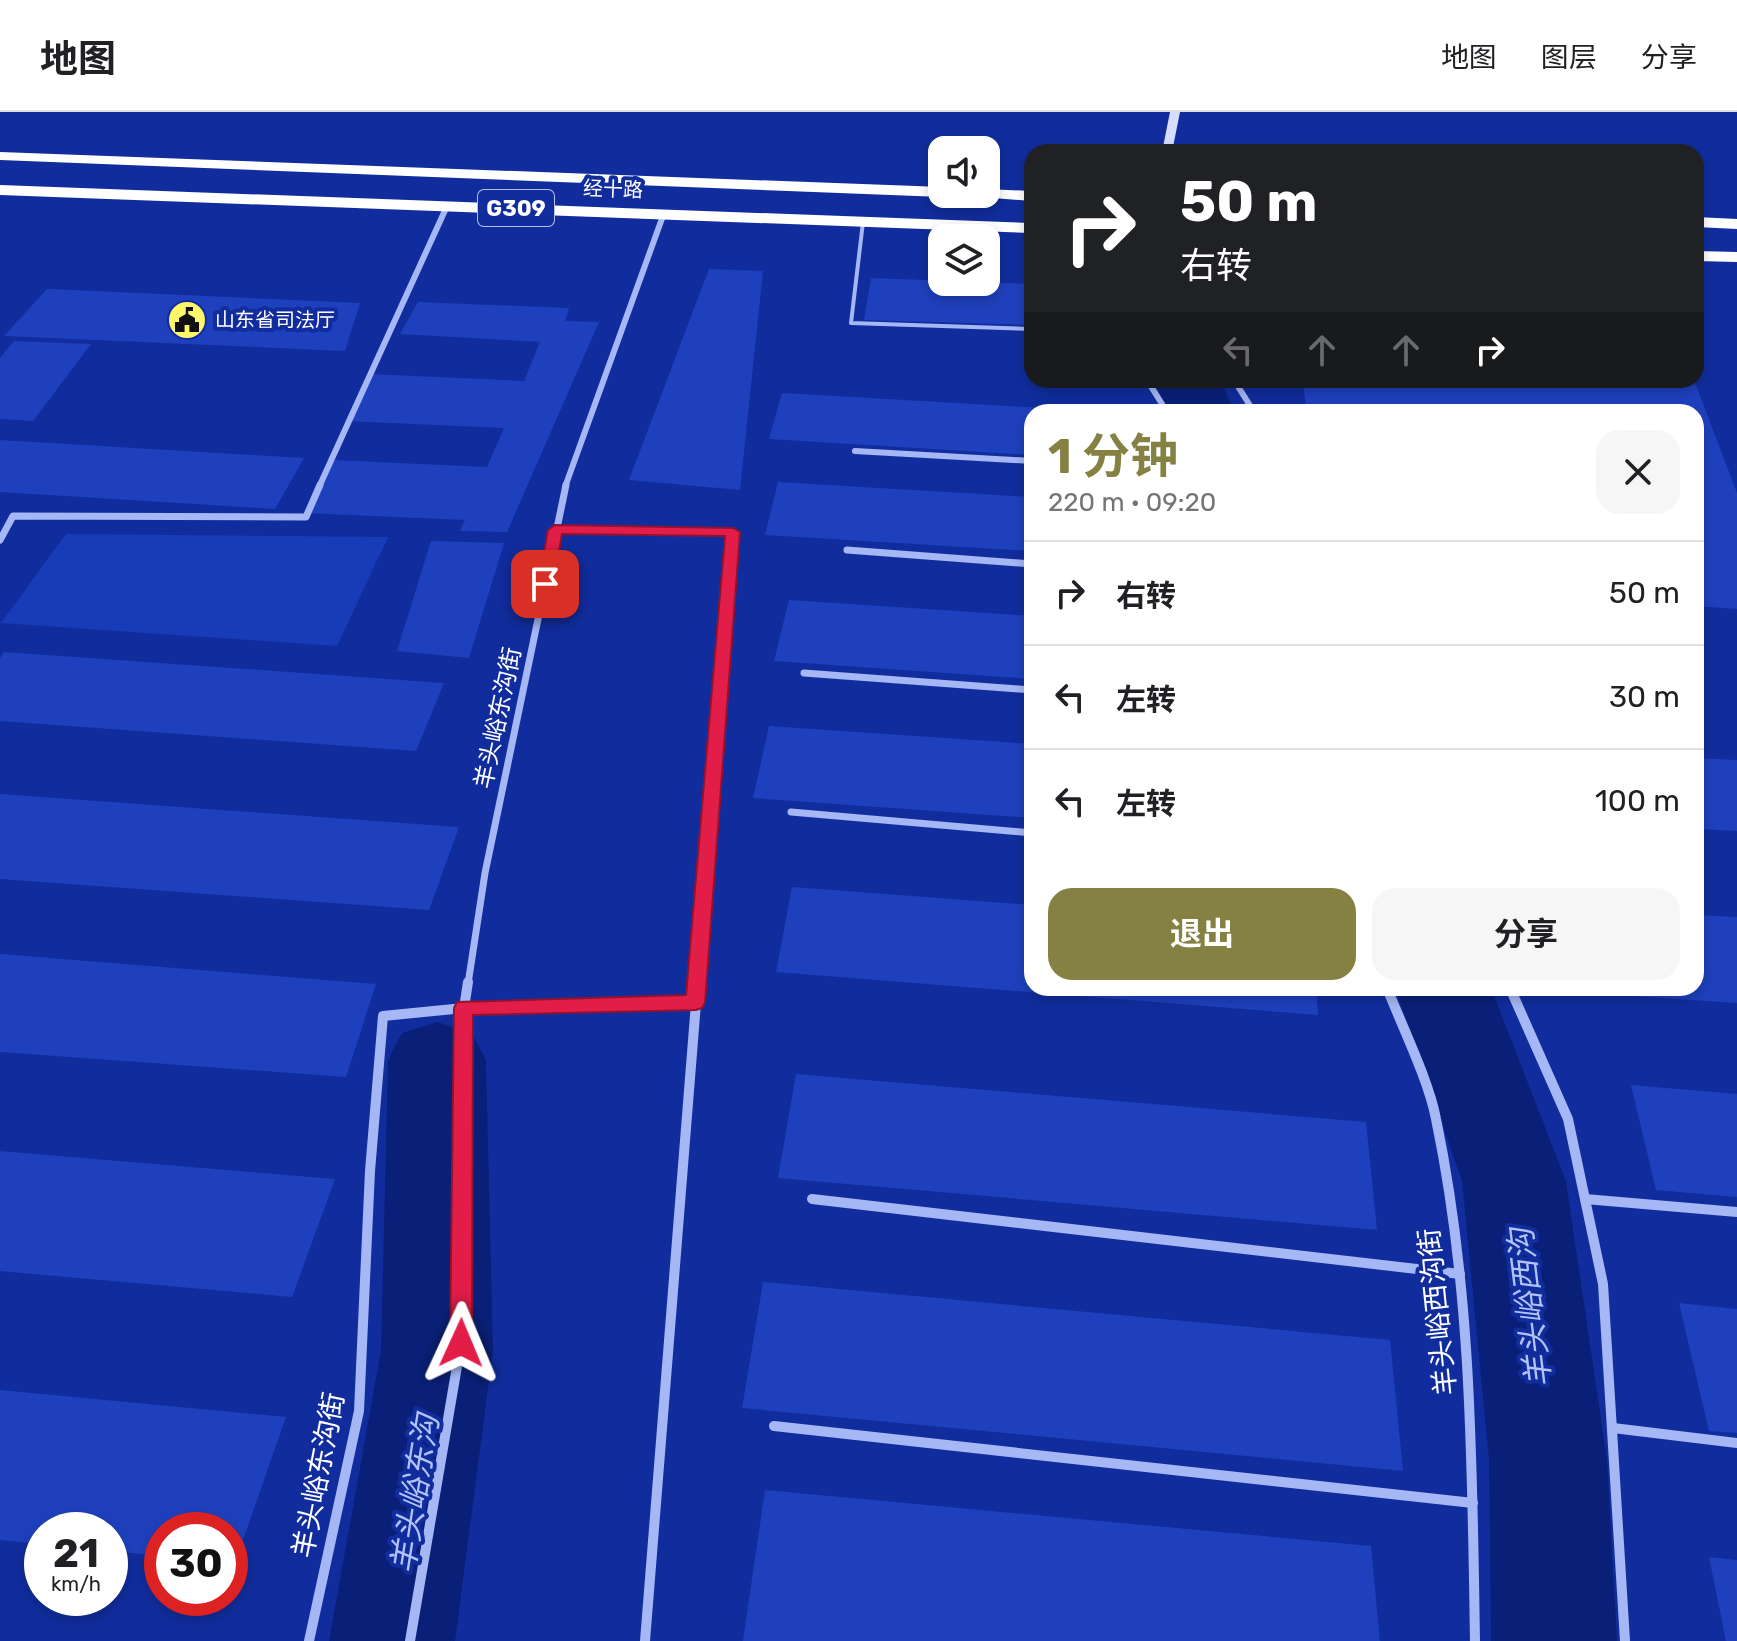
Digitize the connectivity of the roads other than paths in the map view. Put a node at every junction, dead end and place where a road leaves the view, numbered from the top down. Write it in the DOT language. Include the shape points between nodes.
graph roads {
  1 [pos="1175,112"];
  2 [pos="1169,144"];
  3 [pos="0,156"];
  4 [pos="0,190"];
  5 [pos="928,191"];
  6 [pos="1000,195"];
  7 [pos="1024,196"];
  8 [pos="447,206"];
  9 [pos="664,213"];
  10 [pos="863,222"];
  11 [pos="1704,222"];
  12 [pos="1737,224"];
  13 [pos="1024,228"];
  14 [pos="1704,256"];
  15 [pos="1737,257"];
  16 [pos="1024,329"];
  17 [pos="855,451"];
  18 [pos="1024,461"];
  19 [pos="555,530"];
  20 [pos="0,540"];
  21 [pos="847,550"];
  22 [pos="1024,563"];
  23 [pos="804,673"];
  24 [pos="1024,689"];
  25 [pos="791,812"];
  26 [pos="1024,832"];
  27 [pos="1390,996"];
  28 [pos="1514,996"];
  29 [pos="696,1003"];
  30 [pos="464,1008"];
  31 [pos="812,1199"];
  32 [pos="1585,1199"];
  33 [pos="1737,1212"];
  34 [pos="1460,1274"];
  35 [pos="774,1426"];
  36 [pos="1613,1428"];
  37 [pos="1737,1443"];
  38 [pos="1473,1503"];
  39 [pos="309,1641"];
  40 [pos="410,1641"];
  41 [pos="645,1641"];
  42 [pos="1475,1641"];
  43 [pos="1625,1641"];
  1 -- 2 [label="street"];
  3 -- 5 [label="highway, 经十路 / G309"];
  4 -- 8 [label="highway, 经十路 / G309"];
  6 -- 7 [label="highway"];
  8 -- 9 [label="highway, 经十路 / G309"];
  8 -- 20 [label="street" via="306,517 13,516"];
  9 -- 10 [label="highway, 经十路 / G309"];
  9 -- 19 [label="street, 羊头峪东沟街" via="562,496"];
  10 -- 13 [label="highway, 经十路 / G309"];
  10 -- 16 [label="lane" via="851,323"];
  11 -- 12 [label="highway"];
  14 -- 15 [label="highway"];
  17 -- 18 [label="street"];
  19 -- 29 [label="street" via="733,532"];
  19 -- 30 [label="street, 羊头峪东沟街" via="485,873"];
  21 -- 22 [label="street"];
  23 -- 24 [label="street"];
  25 -- 26 [label="street"];
  27 -- 34 [label="street, 羊头峪西沟街" via="1436,1116"];
  28 -- 32 [label="street" via="1568,1119"];
  29 -- 30 [label="street"];
  29 -- 41 [label="street"];
  30 -- 39 [label="street, 羊头峪东沟街" via="383,1016 359,1411"];
  30 -- 40 [label="street, 羊头峪东沟街" via="461,1343"];
  31 -- 34 [label="street"];
  32 -- 33 [label="street"];
  32 -- 36 [label="street" via="1603,1284"];
  34 -- 38 [label="street, 羊头峪西沟街"];
  35 -- 38 [label="street"];
  36 -- 37 [label="street"];
  36 -- 43 [label="street"];
  38 -- 42 [label="street, 羊头峪西沟街"];
}
